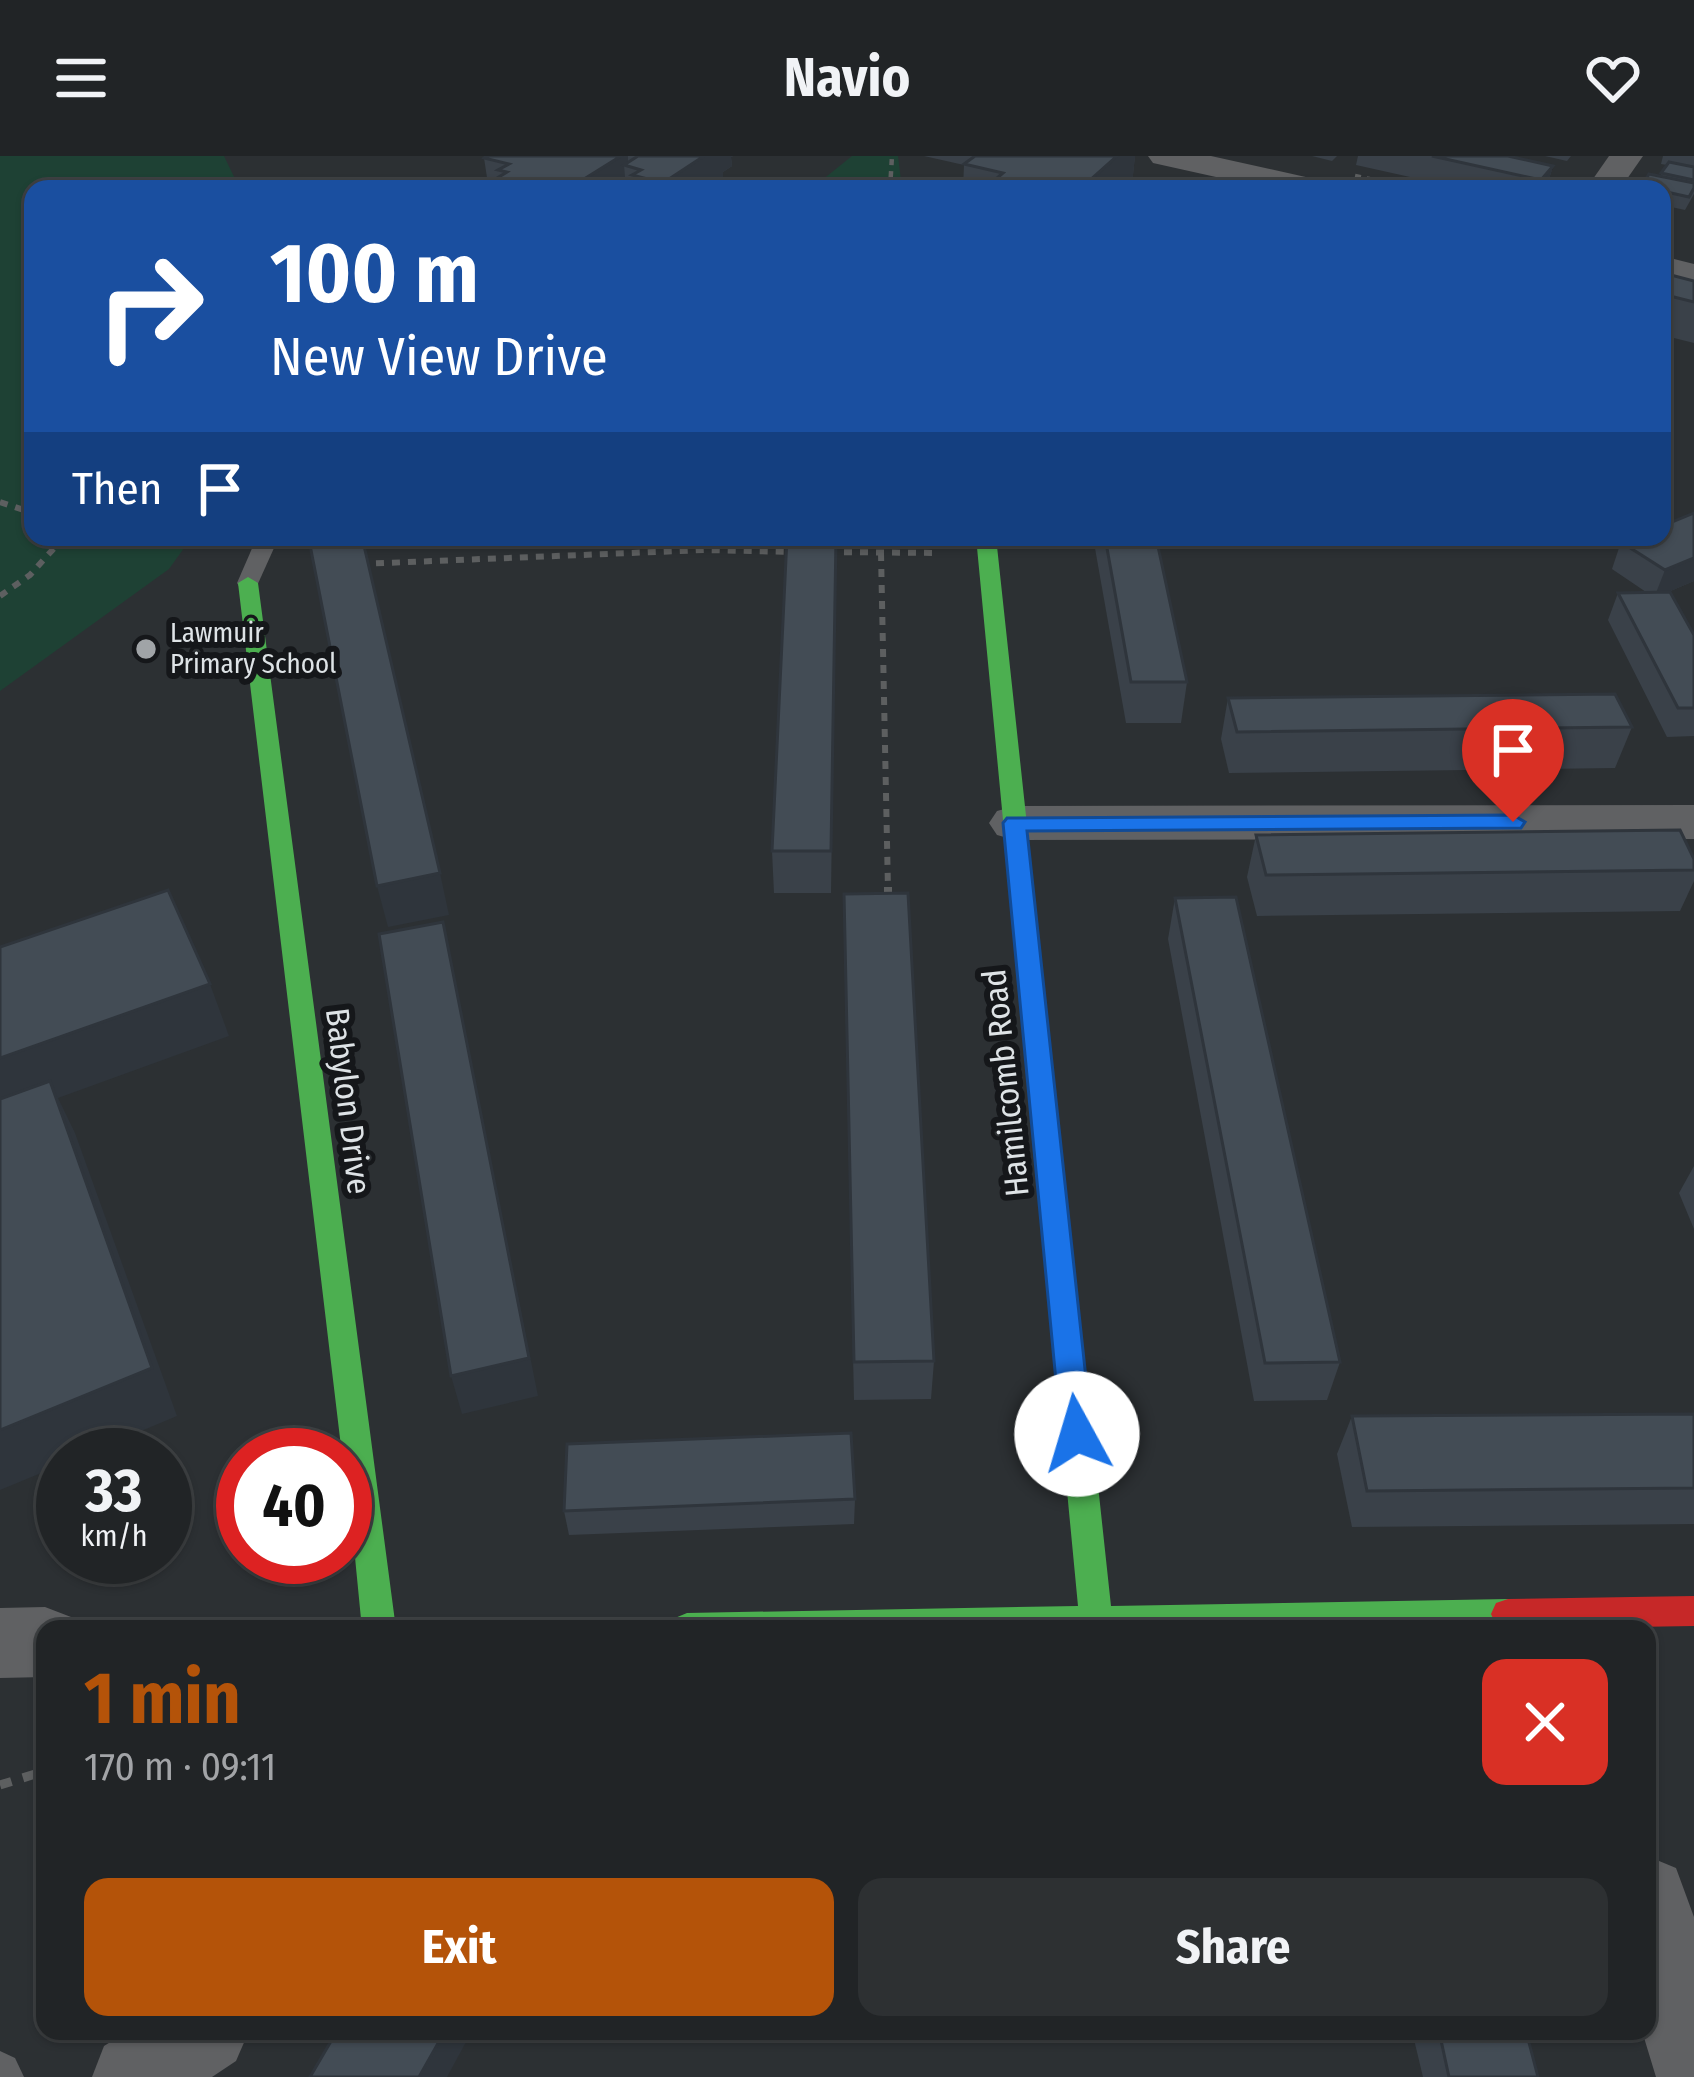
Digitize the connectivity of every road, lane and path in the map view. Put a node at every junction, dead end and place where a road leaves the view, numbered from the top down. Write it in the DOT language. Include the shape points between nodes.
graph roads {
  1 [pos="1165,156"];
  2 [pos="1255,180"];
  3 [pos="56,546"];
  4 [pos="264,546"];
  5 [pos="974,546"];
  6 [pos="987,546"];
  7 [pos="881,553"];
  8 [pos="352,564"];
  9 [pos="248,583"];
  10 [pos="0,596"];
  11 [pos="1694,822"];
  12 [pos="1015,823"];
  13 [pos="888,903"];
  14 [pos="1694,1611"];
  15 [pos="378,1620"];
  16 [pos="1096,1620"];
  17 [pos="1582,1620"];
  18 [pos="36,1642"];
  19 [pos="0,1643"];
  20 [pos="36,1774"];
  21 [pos="0,1785"];
  22 [pos="1656,1929"];
  23 [pos="192,2040"];
  24 [pos="1694,2064"];
  25 [pos="135,2077"];
  1 -- 2 [label="street"];
  3 -- 10 [label="path"];
  4 -- 9 [label="lane"];
  5 -- 7 [label="path"];
  6 -- 12 [label="street, Hamilcomb Road"];
  7 -- 8 [label="path" via="704,550"];
  7 -- 13 [label="path"];
  9 -- 15 [label="street, Babylon Drive"];
  11 -- 12 [label="street"];
  12 -- 16 [label="street, Hamilcomb Road"];
  14 -- 17 [label="street"];
  18 -- 19 [label="street"];
  20 -- 21 [label="path"];
  22 -- 24 [label="street"];
  23 -- 25 [label="street"];
}
